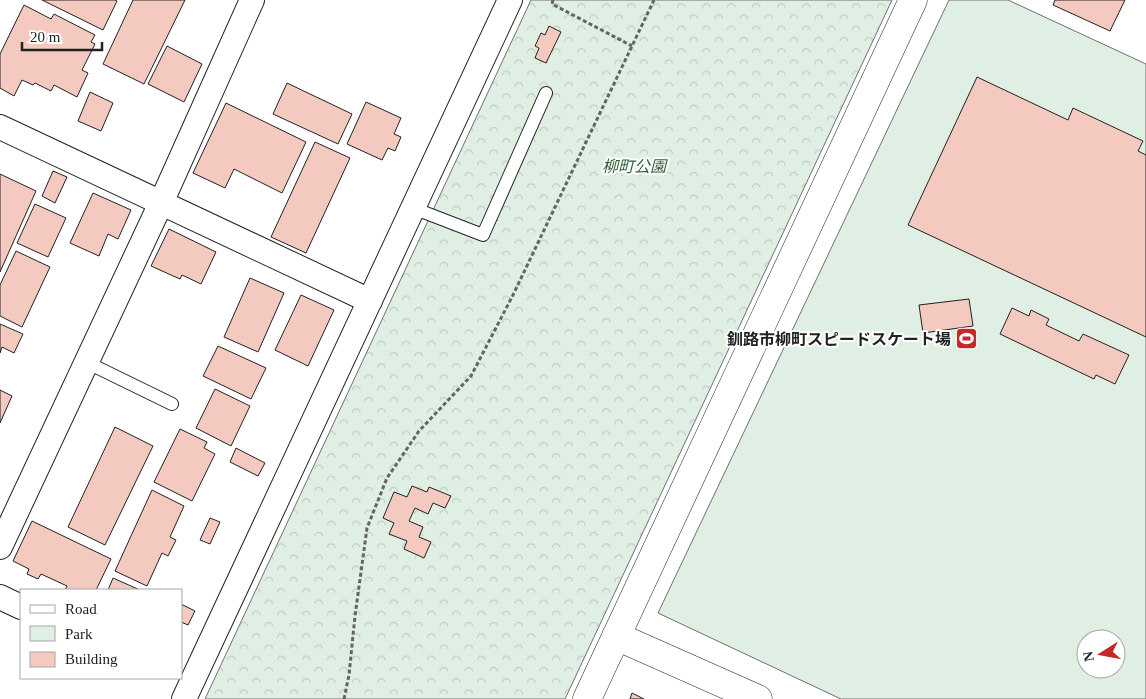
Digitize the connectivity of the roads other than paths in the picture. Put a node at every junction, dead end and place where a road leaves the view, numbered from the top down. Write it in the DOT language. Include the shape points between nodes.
graph roads {
  1 [pos="252,0"];
  2 [pos="510,0"];
  3 [pos="913,0"];
  4 [pos="546,93"];
  5 [pos="0,127"];
  6 [pos="161,203"];
  7 [pos="413,208"];
  8 [pos="370,301"];
  9 [pos="86,362"];
  10 [pos="172,404"];
  11 [pos="0,547"];
  12 [pos="0,597"];
  13 [pos="20,607"];
  14 [pos="616,636"];
  15 [pos="184,687"];
  16 [pos="587,699"];
  17 [pos="758,699"];
  1 -- 6 [label="street"];
  2 -- 7 [label="street"];
  3 -- 14 [label="street"];
  4 -- 7 [label="lane" via="482,235"];
  5 -- 6 [label="street"];
  6 -- 8 [label="street"];
  6 -- 9 [label="street"];
  7 -- 8 [label="street"];
  8 -- 15 [label="street"];
  9 -- 10 [label="lane"];
  9 -- 11 [label="street"];
  12 -- 13 [label="street"];
  14 -- 16 [label="street"];
  14 -- 17 [label="street"];
}
